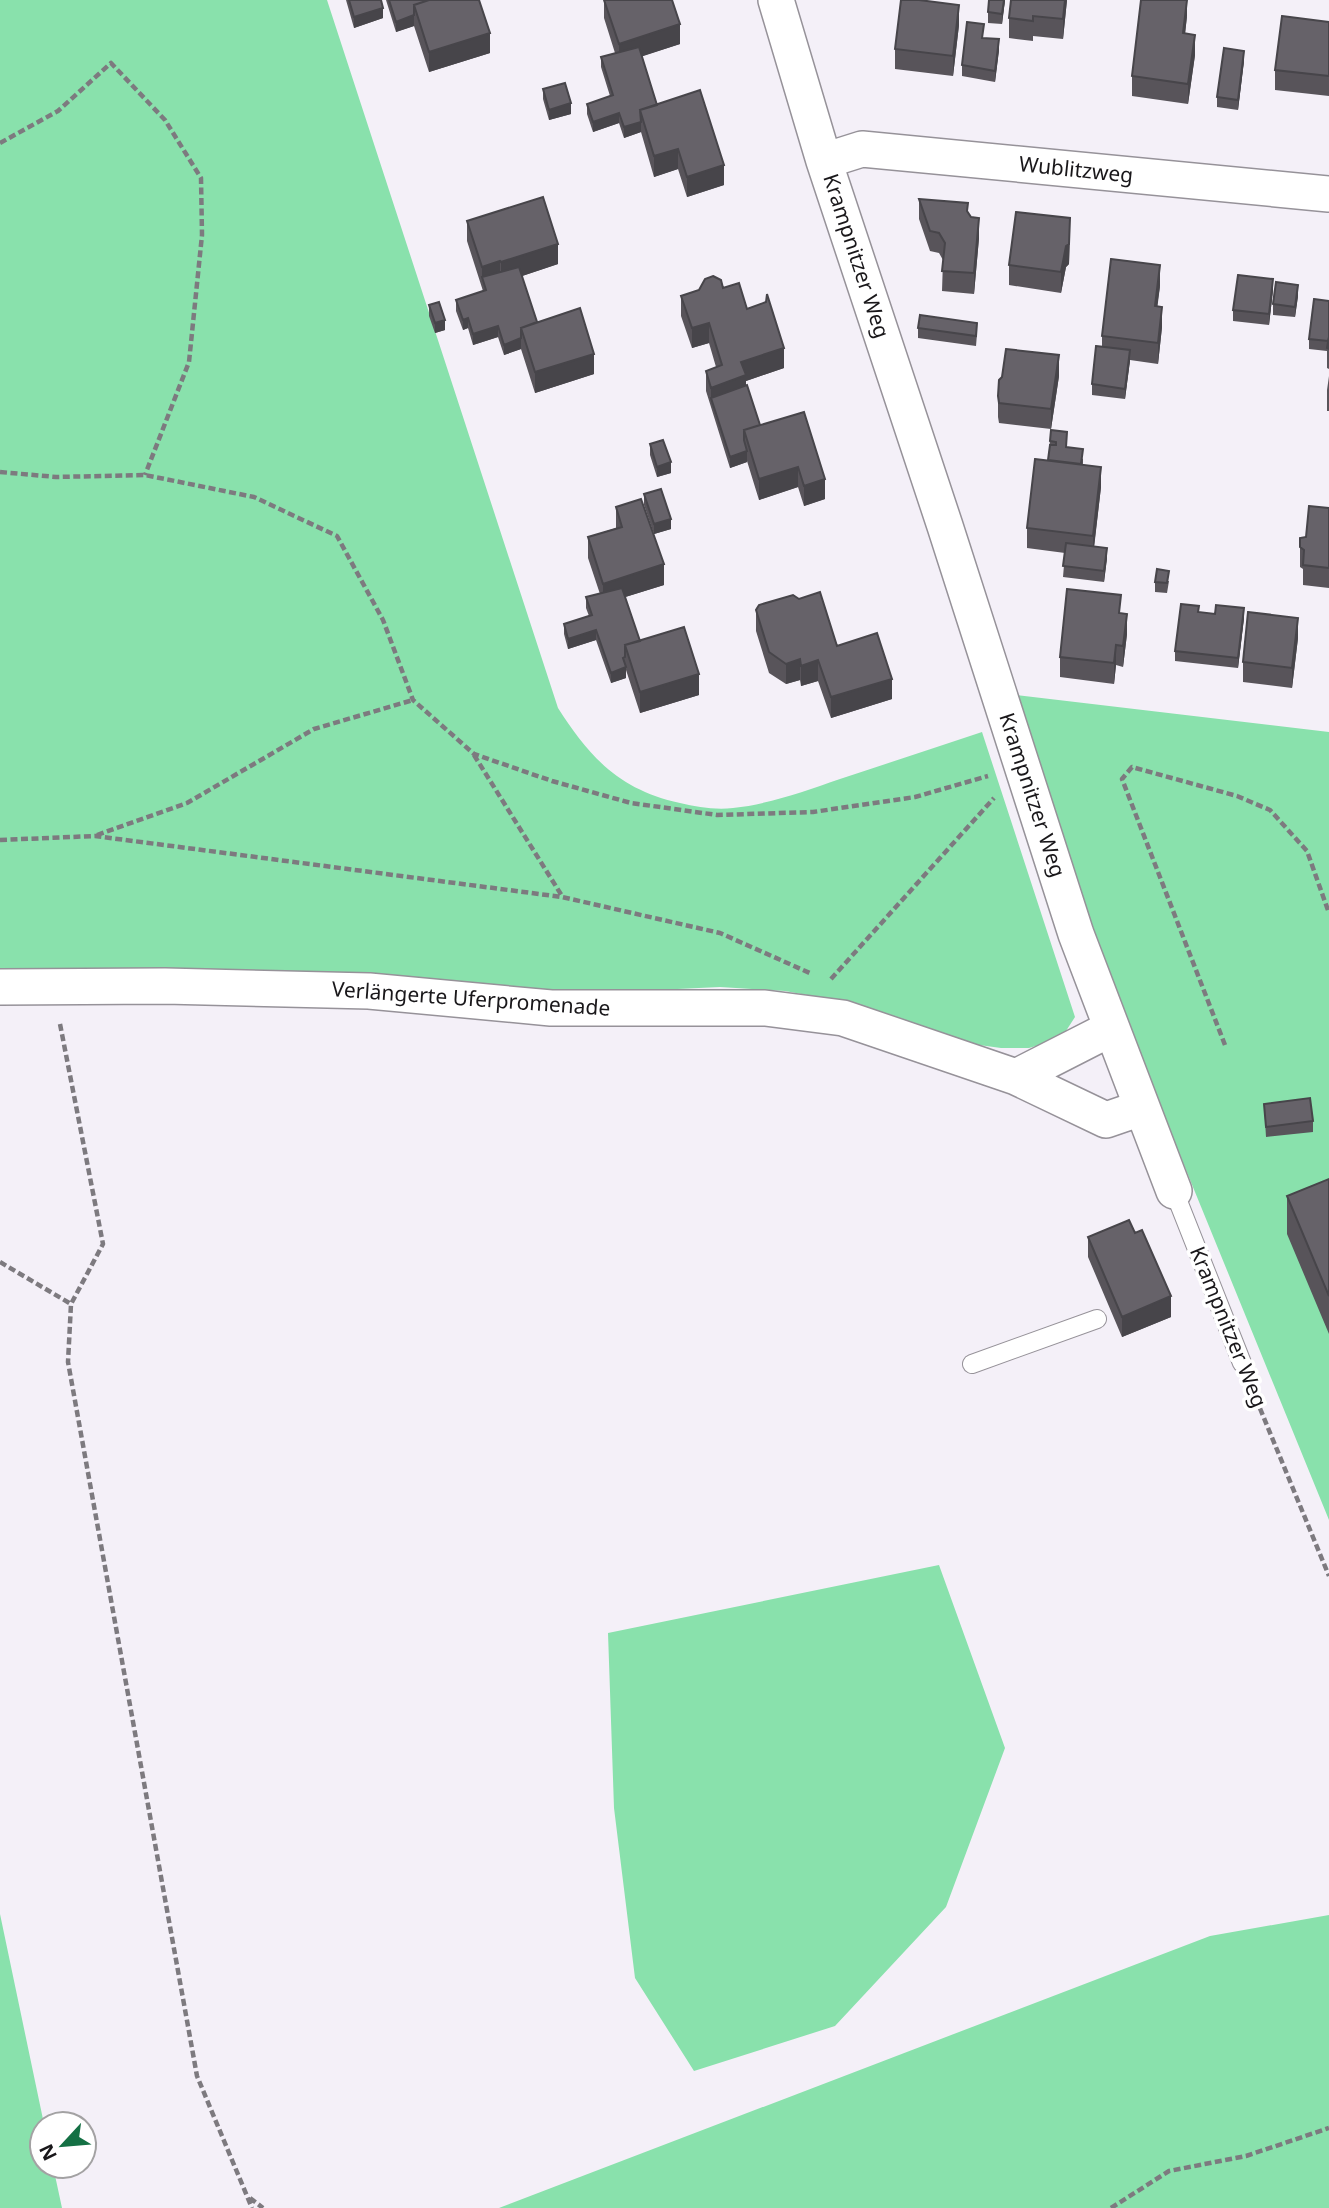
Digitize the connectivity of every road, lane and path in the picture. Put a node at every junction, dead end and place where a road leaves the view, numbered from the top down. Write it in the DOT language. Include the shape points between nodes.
graph roads {
  1 [pos="776,0"];
  2 [pos="0,142"];
  3 [pos="824,161"];
  4 [pos="1329,194"];
  5 [pos="0,472"];
  6 [pos="145,475"];
  7 [pos="413,700"];
  8 [pos="474,754"];
  9 [pos="1023,766"];
  10 [pos="95,836"];
  11 [pos="0,840"];
  12 [pos="562,897"];
  13 [pos="1329,913"];
  14 [pos="817,976"];
  15 [pos="52,986"];
  16 [pos="841,986"];
  17 [pos="0,987"];
  18 [pos="1110,1029"];
  19 [pos="1225,1045"];
  20 [pos="1016,1077"];
  21 [pos="1141,1108"];
  22 [pos="1174,1191"];
  23 [pos="0,1262"];
  24 [pos="71,1304"];
  25 [pos="1097,1319"];
  26 [pos="1242,1363"];
  27 [pos="972,1364"];
  28 [pos="1329,1576"];
  29 [pos="1329,2128"];
  30 [pos="247,2196"];
  31 [pos="252,2208"];
  32 [pos="262,2208"];
  33 [pos="1111,2208"];
  1 -- 3 [label="street, Krampnitzer Weg"];
  2 -- 6 [label="path" via="58,111 111,63 164,120 201,178 202,235 189,362"];
  3 -- 4 [label="street, Wublitzweg" via="862,149"];
  3 -- 9 [label="street, Krampnitzer Weg"];
  5 -- 6 [label="path" via="56,477"];
  6 -- 7 [label="path" via="254,497 337,536 383,620"];
  7 -- 8 [label="path"];
  7 -- 10 [label="path" via="314,729 187,803"];
  8 -- 9 [label="path" via="631,803 717,816 813,812 915,797"];
  8 -- 12 [label="path"];
  9 -- 16 [label="path" via="829,981"];
  9 -- 18 [label="street, Krampnitzer Weg"];
  10 -- 11 [label="path"];
  10 -- 12 [label="path"];
  12 -- 14 [label="path" via="720,933"];
  13 -- 19 [label="path" via="1307,851 1270,810 1237,796 1132,767 1122,779"];
  15 -- 17 [label="street, Verlängerte Uferpromenade"];
  15 -- 20 [label="street, Verlängerte Uferpromenade" via="369,991 551,1008 765,1008 844,1018"];
  15 -- 24 [label="path" via="103,1244"];
  18 -- 20 [label="street"];
  18 -- 21 [label="street, Krampnitzer Weg"];
  20 -- 21 [label="street, Verlängerte Uferpromenade" via="1106,1120"];
  21 -- 22 [label="street, Krampnitzer Weg"];
  22 -- 26 [label="lane, Krampnitzer Weg"];
  23 -- 24 [label="path"];
  24 -- 30 [label="path" via="68,1362 197,2077"];
  25 -- 27 [label="lane"];
  26 -- 28 [label="path, Krampnitzer Weg"];
  29 -- 33 [label="path" via="1246,2156 1169,2171"];
  30 -- 31 [label="path"];
  30 -- 32 [label="path"];
}
